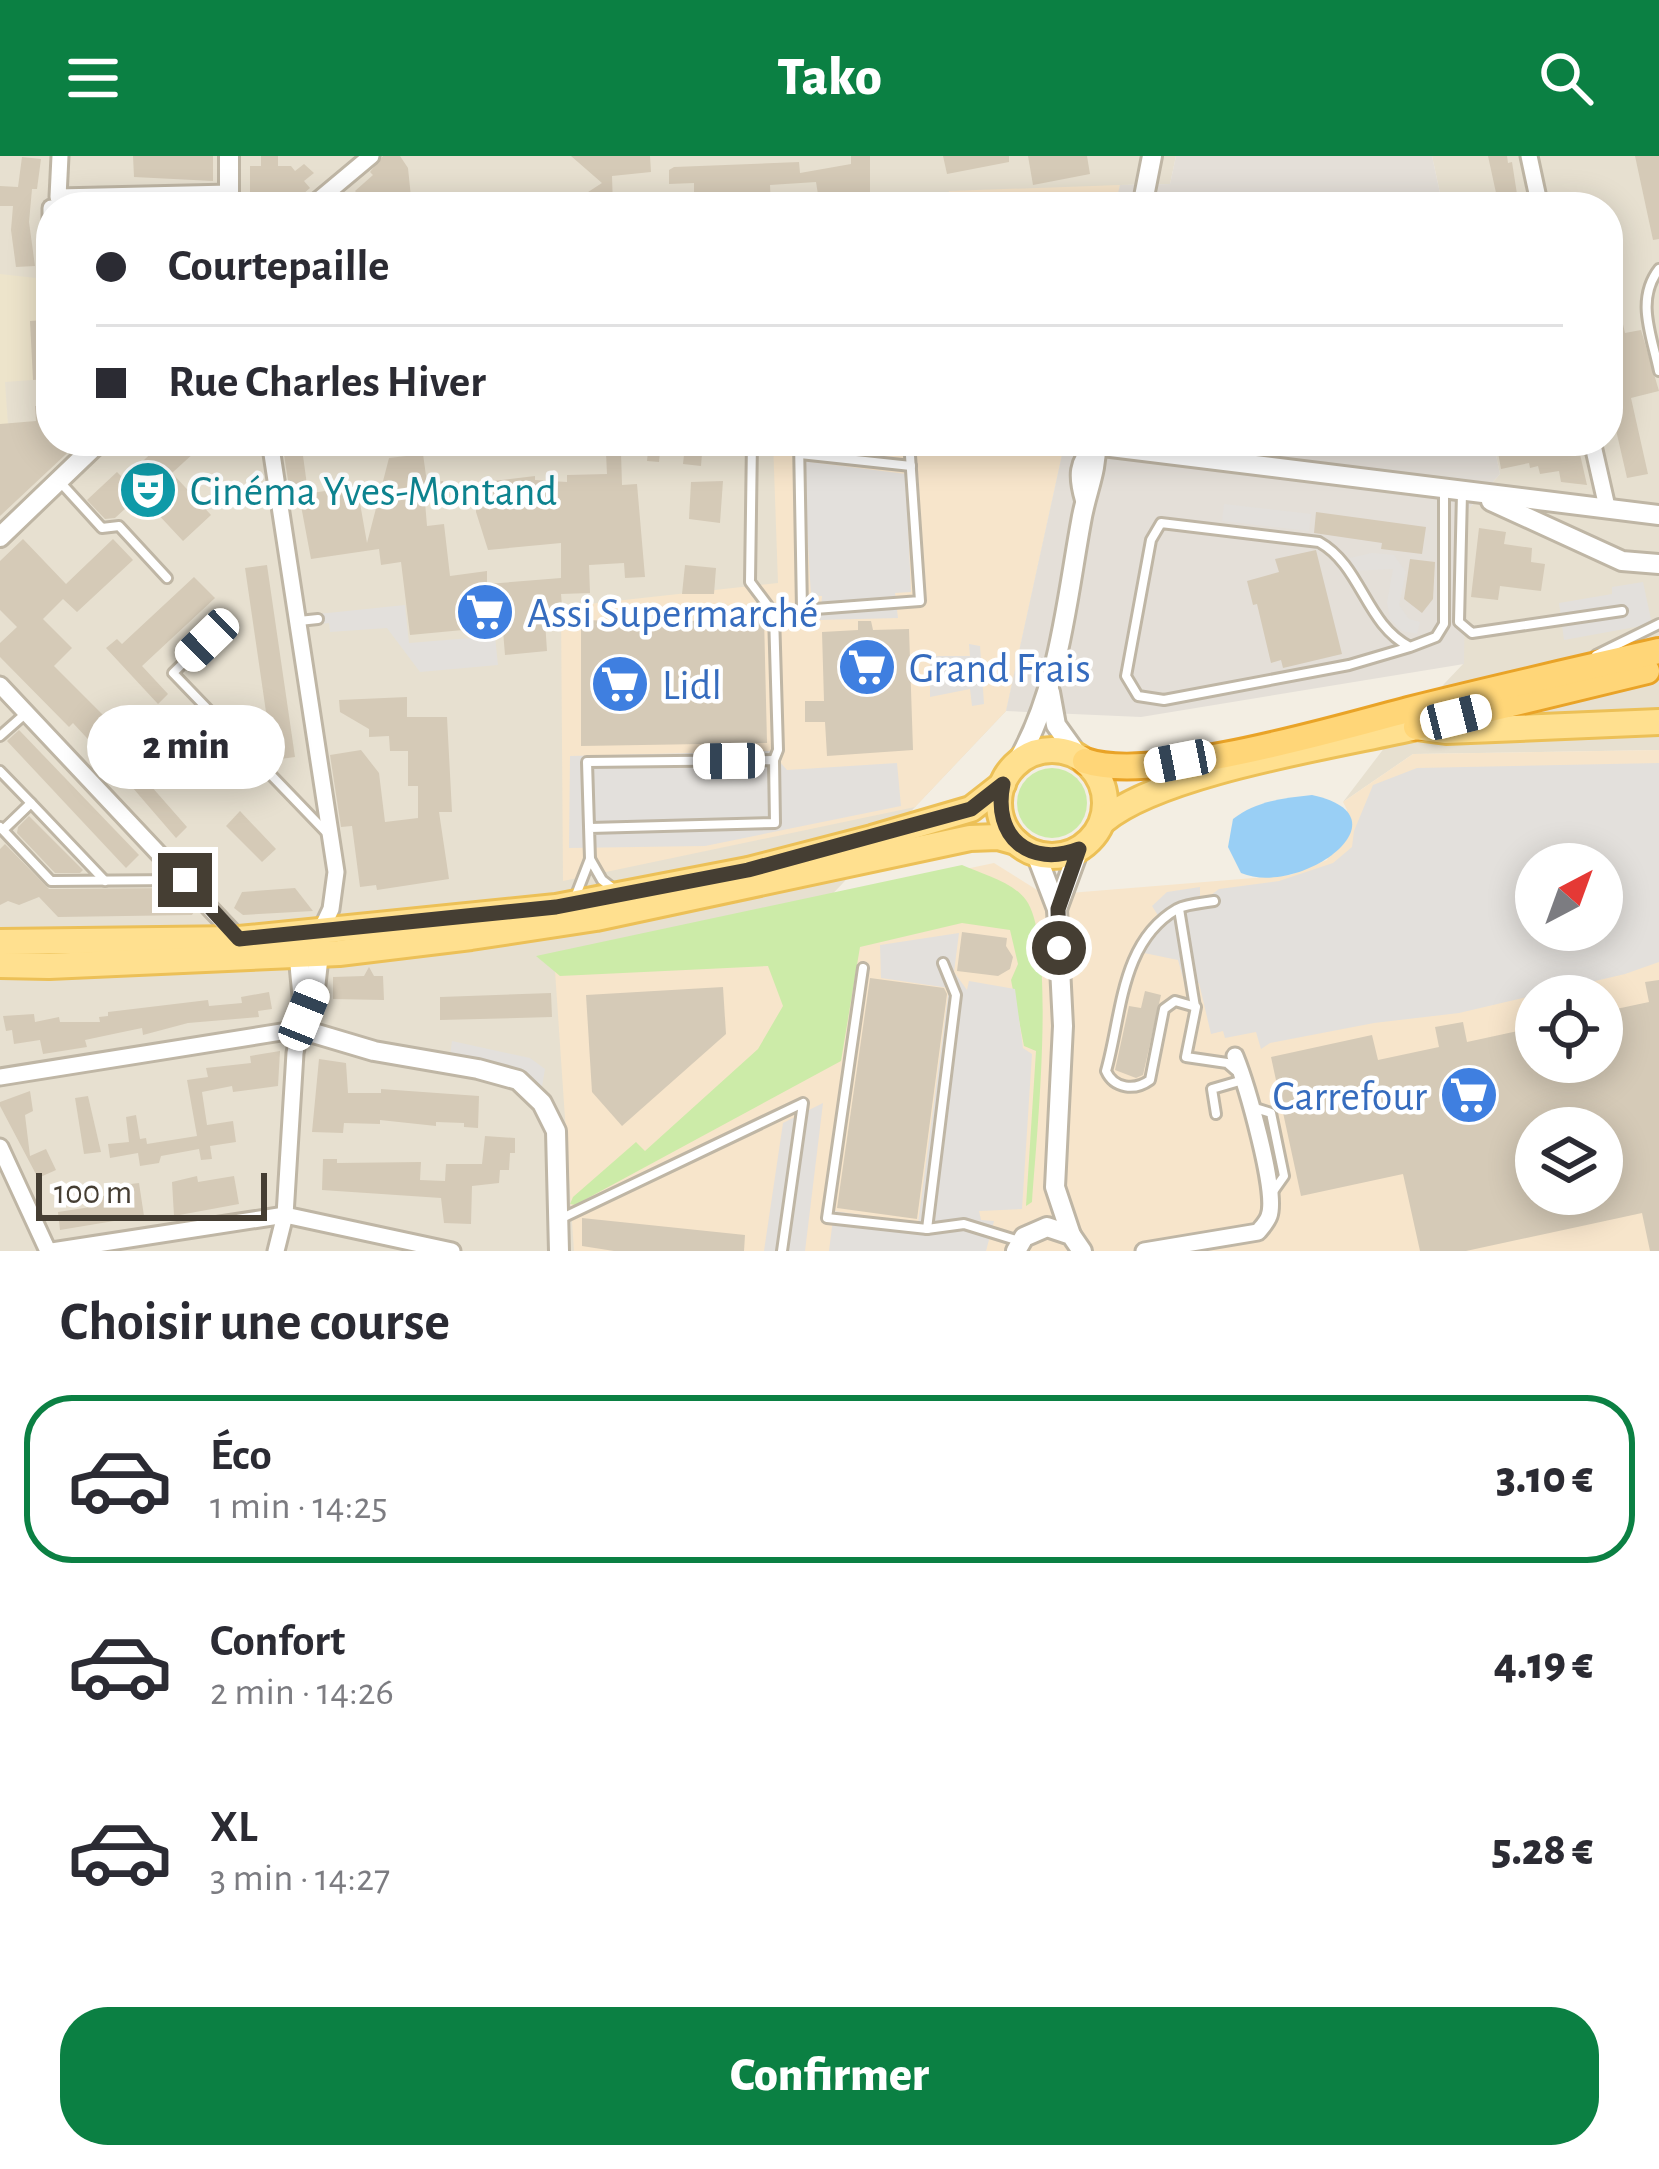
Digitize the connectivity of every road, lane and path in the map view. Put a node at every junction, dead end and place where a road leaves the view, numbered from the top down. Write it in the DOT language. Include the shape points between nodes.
graph roads {
  1 [pos="60,156"];
  2 [pos="230,156"];
  3 [pos="371,156"];
  4 [pos="1152,156"];
  5 [pos="1529,156"];
  6 [pos="56,192"];
  7 [pos="229,192"];
  8 [pos="328,192"];
  9 [pos="1145,192"];
  10 [pos="1537,192"];
  11 [pos="1659,269"];
  12 [pos="1659,371"];
  13 [pos="85,456"];
  14 [pos="272,456"];
  15 [pos="752,456"];
  16 [pos="800,456"];
  17 [pos="818,456"];
  18 [pos="910,456"];
  19 [pos="1085,456"];
  20 [pos="1187,456"];
  21 [pos="1230,456"];
  22 [pos="1595,456"];
  23 [pos="1229,462"];
  24 [pos="910,466"];
  25 [pos="59,481"];
  26 [pos="1459,491"];
  27 [pos="1585,505"];
  28 [pos="1607,508"];
  29 [pos="1659,515"];
  30 [pos="0,537"];
  31 [pos="1591,548"];
  32 [pos="1659,564"];
  33 [pos="167,578"];
  34 [pos="1622,611"];
  35 [pos="318,619"];
  36 [pos="297,621"];
  37 [pos="1659,623"];
  38 [pos="207,640"];
  39 [pos="1409,647"];
  40 [pos="1659,651"];
  41 [pos="1659,668"];
  42 [pos="1568,672"];
  43 [pos="0,685"];
  44 [pos="1049,692"];
  45 [pos="26,713"];
  46 [pos="1659,722"];
  47 [pos="1416,727"];
  48 [pos="0,736"];
  49 [pos="1082,759"];
  50 [pos="774,760"];
  51 [pos="0,771"];
  52 [pos="1010,774"];
  53 [pos="31,803"];
  54 [pos="1102,821"];
  55 [pos="1,828"];
  56 [pos="590,828"];
  57 [pos="331,837"];
  58 [pos="1026,848"];
  59 [pos="1079,849"];
  60 [pos="590,859"];
  61 [pos="105,880"];
  62 [pos="185,880"];
  63 [pos="621,895"];
  64 [pos="1214,901"];
  65 [pos="571,904"];
  66 [pos="1179,908"];
  67 [pos="1058,909"];
  68 [pos="239,939"];
  69 [pos="314,941"];
  70 [pos="0,942"];
  71 [pos="943,963"];
  72 [pos="0,964"];
  73 [pos="863,968"];
  74 [pos="1196,1007"];
  75 [pos="302,1022"];
  76 [pos="1235,1056"];
  77 [pos="0,1077"];
  78 [pos="1244,1078"];
  79 [pos="1216,1114"];
  80 [pos="0,1147"];
  81 [pos="1055,1187"];
  82 [pos="285,1215"];
  83 [pos="556,1221"];
  84 [pos="927,1229"];
  85 [pos="1024,1241"];
  86 [pos="1077,1243"];
  87 [pos="50,1251"];
  88 [pos="275,1251"];
  89 [pos="452,1251"];
  90 [pos="559,1251"];
  91 [pos="782,1251"];
  92 [pos="1144,1251"];
  1 -- 6 [label="street"];
  2 -- 7 [label="street"];
  3 -- 8 [label="street"];
  4 -- 9 [label="street"];
  5 -- 10 [label="street"];
  11 -- 12 [label="lane" via="1645,294"];
  13 -- 25 [label="street"];
  14 -- 36 [label="street"];
  15 -- 50 [label="lane" via="750,582 774,614"];
  16 -- 24 [label="lane" via="802,610 920,601"];
  17 -- 24 [label="lane"];
  18 -- 24 [label="lane"];
  19 -- 44 [label="street" via="1085,500"];
  20 -- 23 [label="street"];
  21 -- 23 [label="lane"];
  22 -- 28 [label="street"];
  23 -- 26 [label="street"];
  25 -- 30 [label="street"];
  25 -- 33 [label="lane" via="102,528 119,526"];
  26 -- 27 [label="street"];
  26 -- 31 [label="street"];
  26 -- 34 [label="lane" via="1459,622 1472,633"];
  26 -- 39 [label="lane" via="1444,625"];
  27 -- 28 [label="street"];
  27 -- 31 [label="street"];
  28 -- 29 [label="street"];
  31 -- 32 [label="street"];
  35 -- 36 [label="lane"];
  36 -- 57 [label="street"];
  37 -- 42 [label="lane"];
  38 -- 57 [label="lane" via="172,673"];
  39 -- 39 [label="lane" via="1390,637 1337,552 1319,542 1161,523 1126,676 1138,696 1164,700"];
  40 -- 42 [label="highway"];
  41 -- 47 [label="highway"];
  42 -- 49 [label="highway" via="1142,768"];
  43 -- 45 [label="street"];
  44 -- 49 [label="street" via="1056,725"];
  44 -- 52 [label="street"];
  45 -- 48 [label="lane"];
  45 -- 62 [label="street"];
  46 -- 47 [label="main road"];
  47 -- 54 [label="main road" via="1223,771 1142,797"];
  49 -- 52 [label="main road" via="1047,750"];
  49 -- 54 [label="main road" via="1103,788"];
  50 -- 56 [label="lane" via="775,823"];
  50 -- 56 [label="lane" via="587,762"];
  51 -- 53 [label="lane"];
  52 -- 58 [label="main road" via="1001,815"];
  52 -- 63 [label="main road" via="971,809 748,870"];
  53 -- 55 [label="lane"];
  53 -- 61 [label="lane"];
  54 -- 59 [label="main road"];
  55 -- 61 [label="lane" via="51,881"];
  56 -- 60 [label="lane"];
  57 -- 69 [label="street" via="332,908"];
  58 -- 59 [label="main road" via="1050,856"];
  58 -- 67 [label="street"];
  58 -- 69 [label="main road" via="970,838 596,918"];
  59 -- 67 [label="street"];
  60 -- 63 [label="lane"];
  60 -- 65 [label="lane"];
  61 -- 62 [label="lane"];
  62 -- 68 [label="street"];
  63 -- 65 [label="main road"];
  64 -- 66 [label="lane"];
  65 -- 69 [label="main road"];
  66 -- 74 [label="lane"];
  66 -- 74 [label="lane" via="1139,946 1110,1079 1131,1087 1150,1080 1164,1009 1175,1000"];
  67 -- 81 [label="street" via="1064,1026"];
  68 -- 69 [label="main road"];
  68 -- 70 [label="main road"];
  69 -- 72 [label="main road"];
  69 -- 75 [label="street" via="298,988"];
  71 -- 84 [label="lane" via="956,995"];
  73 -- 84 [label="lane" via="827,1218"];
  74 -- 78 [label="lane" via="1186,1057 1227,1063"];
  75 -- 77 [label="street"];
  75 -- 82 [label="street"];
  75 -- 83 [label="street" via="374,1051 518,1080 556,1131"];
  76 -- 78 [label="street"];
  78 -- 79 [label="lane" via="1212,1089"];
  78 -- 92 [label="street" via="1269,1216 1258,1232"];
  80 -- 87 [label="street"];
  81 -- 85 [label="street"];
  81 -- 86 [label="street"];
  82 -- 87 [label="street"];
  82 -- 88 [label="street"];
  82 -- 89 [label="street"];
  83 -- 90 [label="street"];
  83 -- 91 [label="lane" via="802,1103"];
  84 -- 85 [label="lane" via="964,1224"];
  85 -- 86 [label="street" via="1047,1227"];
}
